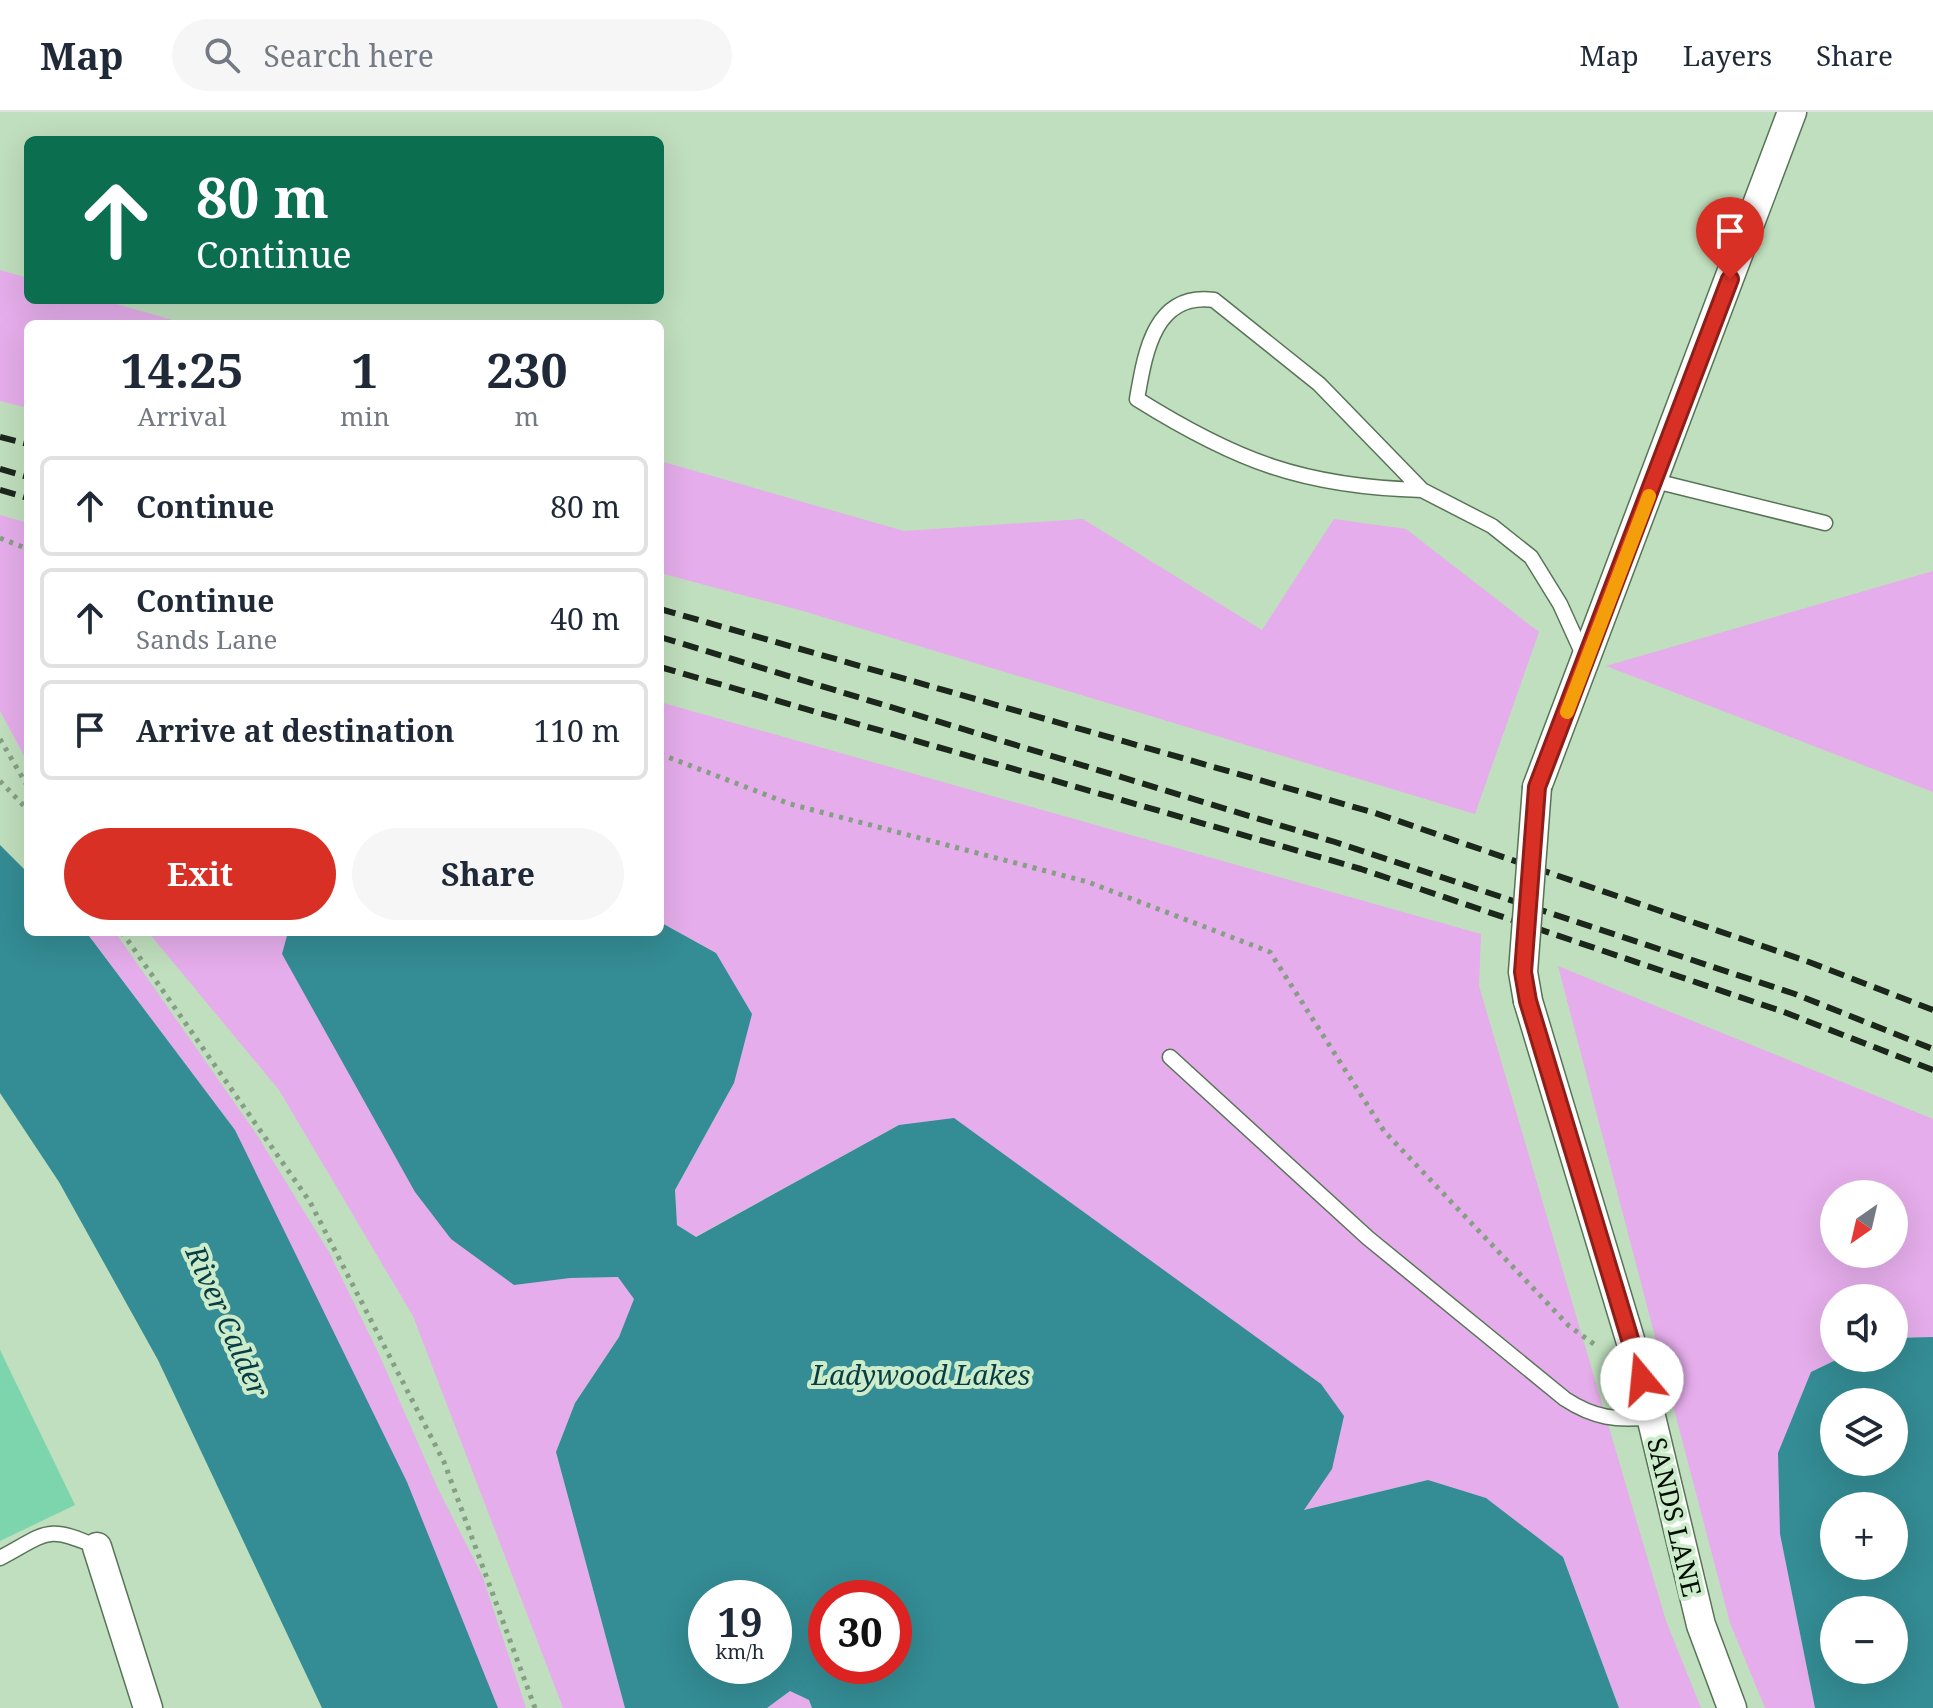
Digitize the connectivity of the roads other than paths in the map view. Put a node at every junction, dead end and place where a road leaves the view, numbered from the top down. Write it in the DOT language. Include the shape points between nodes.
graph roads {
  1 [pos="1792,112"];
  2 [pos="1655,481"];
  3 [pos="1422,490"];
  4 [pos="1825,523"];
  5 [pos="1587,663"];
  6 [pos="1170,1057"];
  7 [pos="1651,1417"];
  8 [pos="97,1547"];
  9 [pos="0,1558"];
  10 [pos="148,1708"];
  11 [pos="1732,1708"];
  1 -- 2 [label="street"];
  2 -- 4 [label="lane"];
  2 -- 5 [label="street"];
  3 -- 3 [label="lane" via="1319,384 1214,300 1196,298 1167,311 1145,354 1137,399 1253,462 1321,482"];
  3 -- 5 [label="lane" via="1492,526 1531,557"];
  5 -- 7 [label="street, SANDS LANE, bridge" via="1537,787 1523,972"];
  6 -- 7 [label="lane" via="1368,1238 1565,1399 1596,1416"];
  7 -- 11 [label="street, SANDS LANE" via="1701,1625"];
  8 -- 9 [label="lane" via="50,1531"];
  8 -- 10 [label="street"];
}
